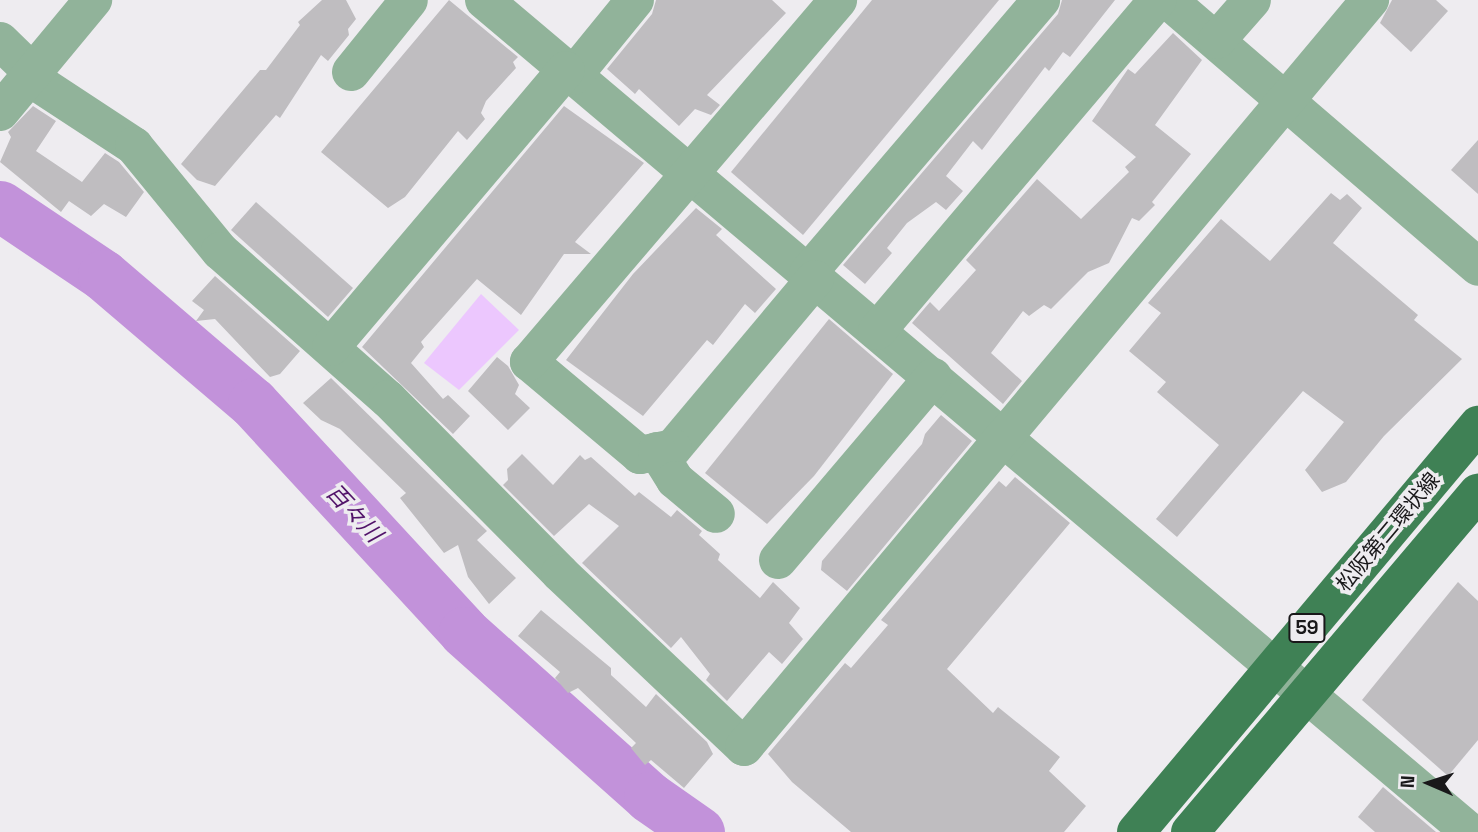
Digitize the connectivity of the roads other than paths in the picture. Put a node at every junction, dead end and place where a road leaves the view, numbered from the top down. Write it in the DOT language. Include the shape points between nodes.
graph roads {
  1 [pos="93,0"];
  2 [pos="410,0"];
  3 [pos="484,0"];
  4 [pos="838,0"];
  5 [pos="1041,0"];
  6 [pos="1158,0"];
  7 [pos="1168,0"];
  8 [pos="1252,0"];
  9 [pos="1370,0"];
  10 [pos="624,4"];
  11 [pos="1217,40"];
  12 [pos="0,41"];
  13 [pos="351,72"];
  14 [pos="569,73"];
  15 [pos="30,75"];
  16 [pos="1287,103"];
  17 [pos="0,112"];
  18 [pos="689,175"];
  19 [pos="1478,267"];
  20 [pos="811,276"];
  21 [pos="877,331"];
  22 [pos="331,347"];
  23 [pos="933,377"];
  24 [pos="1478,425"];
  25 [pos="1005,436"];
  26 [pos="657,451"];
  27 [pos="1478,493"];
  28 [pos="716,514"];
  29 [pos="778,560"];
  30 [pos="1275,666"];
  31 [pos="1307,693"];
  32 [pos="1136,832"];
  33 [pos="1190,832"];
  34 [pos="1470,832"];
  1 -- 15 [label="street"];
  2 -- 13 [label="street"];
  3 -- 14 [label="street"];
  4 -- 18 [label="street"];
  5 -- 20 [label="street"];
  6 -- 21 [label="street"];
  7 -- 11 [label="street"];
  8 -- 11 [label="street"];
  9 -- 16 [label="street"];
  10 -- 14 [label="street"];
  11 -- 16 [label="street"];
  12 -- 15 [label="street"];
  14 -- 18 [label="street"];
  14 -- 22 [label="street"];
  15 -- 17 [label="street"];
  15 -- 22 [label="street" via="134,146 220,251"];
  16 -- 19 [label="street"];
  16 -- 25 [label="street"];
  18 -- 20 [label="street"];
  18 -- 26 [label="street" via="529,362 640,455"];
  20 -- 21 [label="street"];
  20 -- 26 [label="street" via="673,448"];
  21 -- 23 [label="street"];
  22 -- 25 [label="street" via="744,747"];
  23 -- 25 [label="street"];
  23 -- 29 [label="street"];
  24 -- 30 [label="main road, 松阪第二環状線 / 59"];
  25 -- 30 [label="street"];
  26 -- 28 [label="street" via="675,480"];
  27 -- 31 [label="main road, 松阪第二環状線 / 59"];
  30 -- 31 [label="street"];
  30 -- 32 [label="main road, 松阪第二環状線 / 59"];
  31 -- 33 [label="main road, 松阪第二環状線 / 59"];
  31 -- 34 [label="street"];
}
